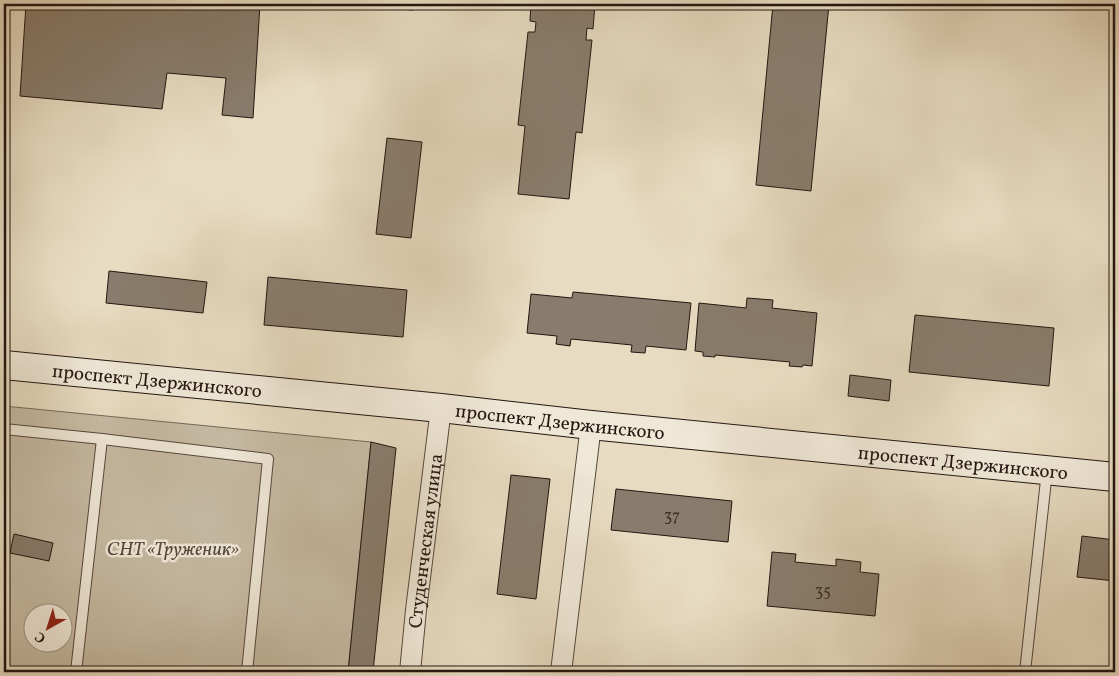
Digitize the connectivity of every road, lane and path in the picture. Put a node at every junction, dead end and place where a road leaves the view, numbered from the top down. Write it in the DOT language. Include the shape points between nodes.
graph roads {
  1 [pos="4,365"];
  2 [pos="441,408"];
  3 [pos="591,425"];
  4 [pos="4,430"];
  5 [pos="102,439"];
  6 [pos="1047,470"];
  7 [pos="1115,477"];
  8 [pos="76,672"];
  9 [pos="248,672"];
  10 [pos="410,672"];
  11 [pos="561,672"];
  12 [pos="1024,672"];
  1 -- 2 [label="main road, проспект Дзержинского"];
  2 -- 3 [label="main road, проспект Дзержинского"];
  2 -- 10 [label="street, Студенческая улица"];
  3 -- 6 [label="main road, проспект Дзержинского"];
  3 -- 11 [label="street"];
  4 -- 5 [label="lane"];
  5 -- 8 [label="lane"];
  5 -- 9 [label="lane" via="268,458"];
  6 -- 7 [label="main road, проспект Дзержинского"];
  6 -- 12 [label="lane"];
}
